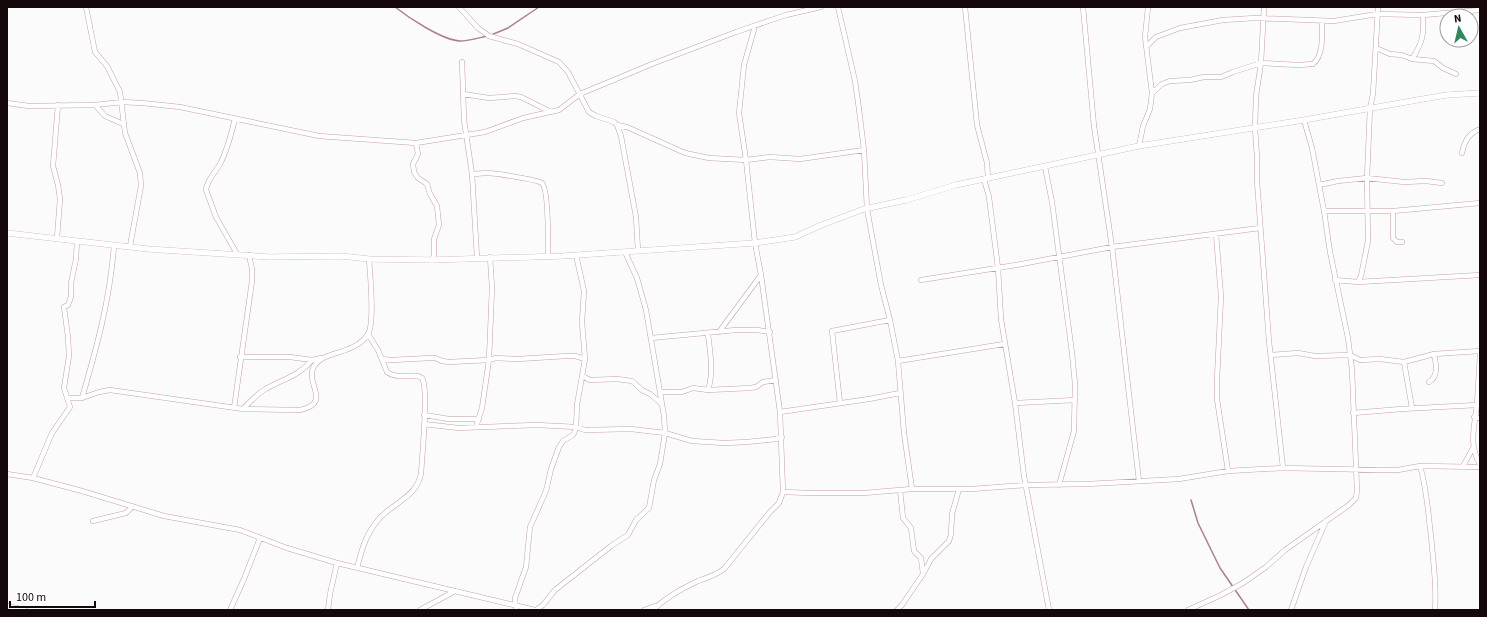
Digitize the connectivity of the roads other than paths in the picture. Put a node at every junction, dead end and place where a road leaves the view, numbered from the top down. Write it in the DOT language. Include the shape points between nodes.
graph roads {
  1 [pos="86,7"];
  2 [pos="459,7"];
  3 [pos="821,7"];
  4 [pos="838,7"];
  5 [pos="965,7"];
  6 [pos="1083,7"];
  7 [pos="1148,7"];
  8 [pos="1264,7"];
  9 [pos="1378,7"];
  10 [pos="1480,10"];
  11 [pos="1377,14"];
  12 [pos="1424,15"];
  13 [pos="1263,19"];
  14 [pos="1322,21"];
  15 [pos="755,26"];
  16 [pos="1146,47"];
  17 [pos="1376,48"];
  18 [pos="1412,59"];
  19 [pos="462,62"];
  20 [pos="1261,63"];
  21 [pos="1456,74"];
  22 [pos="1152,93"];
  23 [pos="1480,93"];
  24 [pos="464,94"];
  25 [pos="580,94"];
  26 [pos="122,102"];
  27 [pos="7,103"];
  28 [pos="58,105"];
  29 [pos="94,105"];
  30 [pos="1370,108"];
  31 [pos="551,112"];
  32 [pos="235,119"];
  33 [pos="1304,120"];
  34 [pos="123,124"];
  35 [pos="617,125"];
  36 [pos="1255,128"];
  37 [pos="1480,129"];
  38 [pos="466,135"];
  39 [pos="416,143"];
  40 [pos="1140,146"];
  41 [pos="864,150"];
  42 [pos="1462,153"];
  43 [pos="1098,155"];
  44 [pos="746,160"];
  45 [pos="1045,167"];
  46 [pos="472,174"];
  47 [pos="1367,178"];
  48 [pos="986,179"];
  49 [pos="1442,183"];
  50 [pos="1319,185"];
  51 [pos="1480,203"];
  52 [pos="867,208"];
  53 [pos="1324,211"];
  54 [pos="1367,211"];
  55 [pos="1393,211"];
  56 [pos="1260,228"];
  57 [pos="7,233"];
  58 [pos="1216,234"];
  59 [pos="57,238"];
  60 [pos="77,241"];
  61 [pos="1402,242"];
  62 [pos="755,243"];
  63 [pos="114,245"];
  64 [pos="130,246"];
  65 [pos="1112,247"];
  66 [pos="638,251"];
  67 [pos="625,252"];
  68 [pos="237,254"];
  69 [pos="249,255"];
  70 [pos="576,255"];
  71 [pos="548,256"];
  72 [pos="490,257"];
  73 [pos="1059,257"];
  74 [pos="477,258"];
  75 [pos="369,259"];
  76 [pos="432,260"];
  77 [pos="998,268"];
  78 [pos="762,275"];
  79 [pos="1480,275"];
  80 [pos="921,280"];
  81 [pos="1335,280"];
  82 [pos="1358,282"];
  83 [pos="890,320"];
  84 [pos="720,332"];
  85 [pos="770,332"];
  86 [pos="368,334"];
  87 [pos="708,334"];
  88 [pos="651,338"];
  89 [pos="1004,344"];
  90 [pos="1480,351"];
  91 [pos="1434,354"];
  92 [pos="1480,354"];
  93 [pos="1271,355"];
  94 [pos="1350,356"];
  95 [pos="240,357"];
  96 [pos="323,357"];
  97 [pos="382,359"];
  98 [pos="585,359"];
  99 [pos="312,360"];
  100 [pos="489,360"];
  101 [pos="898,362"];
  102 [pos="1404,362"];
  103 [pos="582,376"];
  104 [pos="776,380"];
  105 [pos="1429,382"];
  106 [pos="1479,383"];
  107 [pos="708,390"];
  108 [pos="660,392"];
  109 [pos="900,393"];
  110 [pos="68,398"];
  111 [pos="82,398"];
  112 [pos="1075,400"];
  113 [pos="840,403"];
  114 [pos="1015,403"];
  115 [pos="662,404"];
  116 [pos="1477,405"];
  117 [pos="234,408"];
  118 [pos="1412,408"];
  119 [pos="243,409"];
  120 [pos="780,412"];
  121 [pos="1353,413"];
  122 [pos="424,415"];
  123 [pos="1474,417"];
  124 [pos="1480,418"];
  125 [pos="479,419"];
  126 [pos="424,424"];
  127 [pos="576,426"];
  128 [pos="476,427"];
  129 [pos="665,433"];
  130 [pos="782,437"];
  131 [pos="1473,448"];
  132 [pos="1480,464"];
  133 [pos="1420,466"];
  134 [pos="1463,466"];
  135 [pos="1480,467"];
  136 [pos="1283,468"];
  137 [pos="1356,469"];
  138 [pos="1228,471"];
  139 [pos="7,474"];
  140 [pos="33,478"];
  141 [pos="1139,481"];
  142 [pos="1026,485"];
  143 [pos="1058,485"];
  144 [pos="912,489"];
  145 [pos="959,489"];
  146 [pos="900,490"];
  147 [pos="783,492"];
  148 [pos="132,507"];
  149 [pos="1327,520"];
  150 [pos="93,521"];
  151 [pos="260,538"];
  152 [pos="337,563"];
  153 [pos="357,568"];
  154 [pos="923,574"];
  155 [pos="455,591"];
  156 [pos="659,604"];
  157 [pos="7,606"];
  158 [pos="516,608"];
  159 [pos="25,610"];
  160 [pos="230,610"];
  161 [pos="328,610"];
  162 [pos="420,610"];
  163 [pos="535,610"];
  164 [pos="644,610"];
  165 [pos="653,610"];
  166 [pos="897,610"];
  167 [pos="1049,610"];
  168 [pos="1188,610"];
  169 [pos="1291,610"];
  170 [pos="1435,610"];
  1 -- 26 [label="street" via="96,53 107,66"];
  2 -- 25 [label="street" via="483,33 518,44 559,62 568,72"];
  3 -- 15 [label="street"];
  4 -- 41 [label="street" via="855,81"];
  5 -- 48 [label="street" via="976,124 987,163"];
  6 -- 43 [label="street"];
  7 -- 16 [label="street"];
  8 -- 13 [label="street"];
  9 -- 11 [label="street"];
  10 -- 12 [label="street"];
  11 -- 12 [label="street"];
  11 -- 14 [label="street"];
  11 -- 17 [label="street"];
  12 -- 18 [label="street" via="1423,38"];
  13 -- 14 [label="street"];
  13 -- 16 [label="street" via="1224,20 1180,28 1156,37"];
  13 -- 20 [label="street"];
  14 -- 20 [label="street" via="1322,39 1315,62 1308,65"];
  15 -- 25 [label="street"];
  15 -- 44 [label="street" via="744,65 739,106"];
  16 -- 22 [label="street"];
  17 -- 18 [label="street"];
  17 -- 30 [label="street"];
  18 -- 21 [label="street" via="1434,61"];
  19 -- 24 [label="street"];
  20 -- 22 [label="street" via="1222,77 1204,76 1170,81"];
  20 -- 36 [label="street"];
  22 -- 40 [label="street"];
  23 -- 30 [label="street" via="1447,95"];
  24 -- 31 [label="street" via="489,98 521,97"];
  24 -- 38 [label="street"];
  25 -- 31 [label="street" via="562,108"];
  25 -- 35 [label="street" via="586,108 592,114"];
  26 -- 29 [label="street"];
  26 -- 32 [label="street" via="180,107"];
  26 -- 34 [label="street"];
  27 -- 28 [label="street" via="22,106"];
  28 -- 29 [label="street"];
  28 -- 59 [label="street" via="53,166 60,199"];
  29 -- 34 [label="street" via="105,116"];
  30 -- 33 [label="street"];
  30 -- 47 [label="street"];
  31 -- 38 [label="street" via="523,118 485,132"];
  32 -- 39 [label="street" via="319,136"];
  32 -- 68 [label="street" via="221,163 210,178 206,190 216,217"];
  33 -- 36 [label="street"];
  33 -- 50 [label="street"];
  34 -- 64 [label="street" via="141,179"];
  35 -- 44 [label="street" via="693,155"];
  35 -- 66 [label="street" via="636,217"];
  36 -- 40 [label="street"];
  36 -- 56 [label="street"];
  37 -- 42 [label="street" via="1468,137"];
  38 -- 39 [label="street"];
  38 -- 46 [label="street"];
  39 -- 76 [label="street" via="418,154 413,164 414,172 427,184 437,206 439,225 434,239"];
  40 -- 43 [label="street"];
  41 -- 44 [label="street" via="800,159"];
  41 -- 52 [label="street"];
  43 -- 45 [label="street"];
  43 -- 65 [label="street"];
  44 -- 62 [label="street"];
  45 -- 48 [label="street"];
  45 -- 73 [label="street"];
  46 -- 71 [label="street" via="488,173 542,183 546,196"];
  46 -- 74 [label="street"];
  47 -- 49 [label="street"];
  47 -- 50 [label="street"];
  47 -- 54 [label="street"];
  48 -- 52 [label="street"];
  48 -- 77 [label="street"];
  50 -- 53 [label="street"];
  51 -- 55 [label="street"];
  52 -- 62 [label="street" via="795,237"];
  52 -- 83 [label="street"];
  53 -- 54 [label="street"];
  53 -- 81 [label="street"];
  54 -- 55 [label="street"];
  54 -- 82 [label="street" via="1368,241"];
  55 -- 61 [label="street" via="1393,238 1397,242"];
  56 -- 58 [label="street"];
  56 -- 93 [label="street"];
  57 -- 59 [label="street"];
  58 -- 65 [label="street"];
  58 -- 138 [label="street" via="1221,296 1217,399"];
  59 -- 60 [label="street"];
  60 -- 63 [label="street"];
  60 -- 110 [label="street" via="71,297 68,305 64,307 69,356 64,386"];
  62 -- 66 [label="street"];
  62 -- 78 [label="street"];
  63 -- 64 [label="street"];
  63 -- 111 [label="street" via="110,284 100,334"];
  64 -- 68 [label="street"];
  65 -- 73 [label="street"];
  65 -- 141 [label="street"];
  66 -- 67 [label="street"];
  67 -- 70 [label="street"];
  67 -- 88 [label="street" via="637,278"];
  68 -- 69 [label="street"];
  69 -- 75 [label="street" via="341,256"];
  69 -- 95 [label="street" via="252,281"];
  70 -- 71 [label="street"];
  70 -- 98 [label="street" via="584,291 582,322"];
  71 -- 72 [label="street"];
  72 -- 74 [label="street"];
  72 -- 100 [label="street" via="492,288"];
  73 -- 77 [label="street"];
  73 -- 112 [label="street" via="1072,354"];
  74 -- 76 [label="street"];
  75 -- 76 [label="street"];
  75 -- 86 [label="street" via="372,313"];
  77 -- 80 [label="street"];
  77 -- 89 [label="street"];
  78 -- 84 [label="street"];
  78 -- 85 [label="street"];
  79 -- 82 [label="street"];
  81 -- 82 [label="street"];
  81 -- 94 [label="street"];
  83 -- 101 [label="street"];
  83 -- 113 [label="street" via="832,331"];
  84 -- 85 [label="street"];
  84 -- 87 [label="street"];
  85 -- 104 [label="street"];
  86 -- 96 [label="street" via="355,345"];
  86 -- 97 [label="street"];
  87 -- 88 [label="street"];
  87 -- 107 [label="street" via="711,370"];
  88 -- 108 [label="street"];
  89 -- 101 [label="street"];
  89 -- 114 [label="street"];
  90 -- 91 [label="street"];
  91 -- 102 [label="street"];
  91 -- 105 [label="street" via="1436,374"];
  92 -- 106 [label="street"];
  93 -- 94 [label="street" via="1298,353 1315,356"];
  93 -- 136 [label="street"];
  94 -- 102 [label="street" via="1360,360 1385,359"];
  94 -- 121 [label="street"];
  95 -- 99 [label="street" via="290,357"];
  95 -- 117 [label="street"];
  96 -- 99 [label="street"];
  96 -- 119 [label="street" via="312,370 316,397 313,407 300,410"];
  97 -- 100 [label="street" via="435,358 449,362"];
  97 -- 122 [label="street" via="389,374 422,378 425,386"];
  98 -- 100 [label="street" via="566,356"];
  98 -- 103 [label="street"];
  99 -- 119 [label="street" via="305,369 264,390"];
  100 -- 125 [label="street"];
  101 -- 109 [label="street"];
  102 -- 118 [label="street"];
  103 -- 115 [label="street" via="590,380 632,381"];
  103 -- 127 [label="street"];
  104 -- 107 [label="street" via="763,382 754,387"];
  104 -- 120 [label="street"];
  106 -- 116 [label="street"];
  107 -- 108 [label="street" via="693,388 682,392"];
  108 -- 115 [label="street"];
  109 -- 113 [label="street"];
  109 -- 144 [label="street"];
  110 -- 111 [label="street"];
  110 -- 140 [label="street" via="70,409 52,433"];
  111 -- 117 [label="street" via="110,390"];
  112 -- 114 [label="street"];
  112 -- 143 [label="street" via="1074,431"];
  113 -- 120 [label="street"];
  114 -- 142 [label="street"];
  115 -- 129 [label="street"];
  116 -- 118 [label="street"];
  116 -- 123 [label="street"];
  117 -- 119 [label="street"];
  118 -- 121 [label="street"];
  120 -- 130 [label="street"];
  121 -- 137 [label="street"];
  122 -- 125 [label="street" via="449,419"];
  122 -- 126 [label="street"];
  123 -- 124 [label="street"];
  123 -- 131 [label="street"];
  125 -- 128 [label="street"];
  126 -- 128 [label="street" via="458,428"];
  126 -- 153 [label="street" via="418,484 371,529 364,540"];
  127 -- 128 [label="street"];
  127 -- 129 [label="street" via="585,430 621,429"];
  127 -- 158 [label="street" via="573,435 563,440 559,447 546,491 533,519 526,567 516,598"];
  129 -- 130 [label="street" via="692,440 724,443"];
  129 -- 163 [label="street" via="649,508 636,520 628,536 611,546 555,590 543,605"];
  130 -- 147 [label="street"];
  131 -- 132 [label="street"];
  131 -- 134 [label="street"];
  133 -- 134 [label="street"];
  133 -- 137 [label="street" via="1398,470"];
  133 -- 170 [label="street" via="1425,481 1433,555"];
  134 -- 135 [label="street"];
  136 -- 137 [label="street"];
  136 -- 138 [label="street"];
  137 -- 149 [label="street" via="1356,498"];
  138 -- 141 [label="street" via="1179,479"];
  139 -- 140 [label="street"];
  140 -- 148 [label="street"];
  141 -- 143 [label="street"];
  142 -- 143 [label="street"];
  142 -- 145 [label="street"];
  142 -- 167 [label="street"];
  144 -- 145 [label="street"];
  144 -- 146 [label="street"];
  145 -- 154 [label="street" via="952,514 950,538"];
  146 -- 147 [label="street" via="864,493"];
  146 -- 154 [label="street" via="903,518 910,528 914,550 922,558"];
  147 -- 156 [label="street" via="779,504 724,569 673,594"];
  148 -- 150 [label="street" via="126,513"];
  148 -- 151 [label="street" via="164,516 240,530"];
  149 -- 168 [label="street" via="1243,583"];
  149 -- 169 [label="street" via="1306,567"];
  151 -- 152 [label="street"];
  151 -- 160 [label="street"];
  152 -- 153 [label="street"];
  152 -- 161 [label="street"];
  153 -- 155 [label="street"];
  154 -- 166 [label="street"];
  155 -- 158 [label="street"];
  155 -- 162 [label="street"];
  156 -- 164 [label="street"];
  156 -- 165 [label="street"];
  157 -- 159 [label="street"];
  158 -- 163 [label="street"];
}
